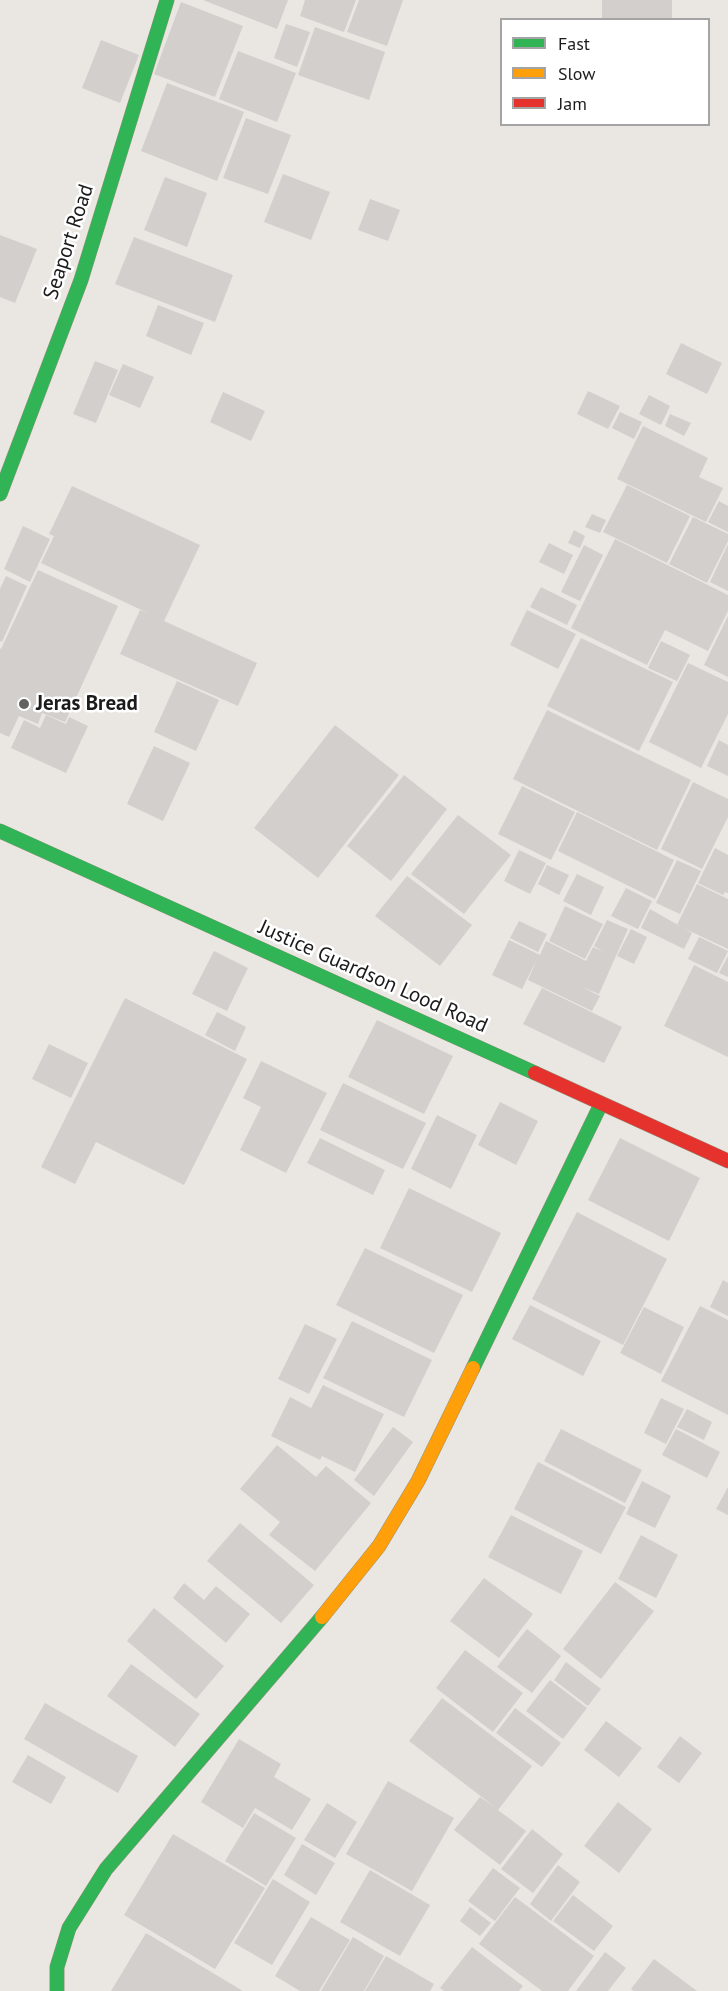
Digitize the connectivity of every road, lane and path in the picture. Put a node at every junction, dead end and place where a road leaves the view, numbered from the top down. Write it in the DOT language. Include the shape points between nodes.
graph roads {
  1 [pos="167,0"];
  2 [pos="0,494"];
  3 [pos="0,831"];
  4 [pos="601,1104"];
  5 [pos="728,1161"];
  6 [pos="57,1991"];
  1 -- 2 [label="street, Seaport Road" via="81,280"];
  3 -- 4 [label="street, Justice Guardson Lood Road"];
  4 -- 5 [label="street, Justice Guardson Lood Road"];
  4 -- 6 [label="street" via="418,1481 379,1546 106,1869 69,1928 57,1967"];
}
